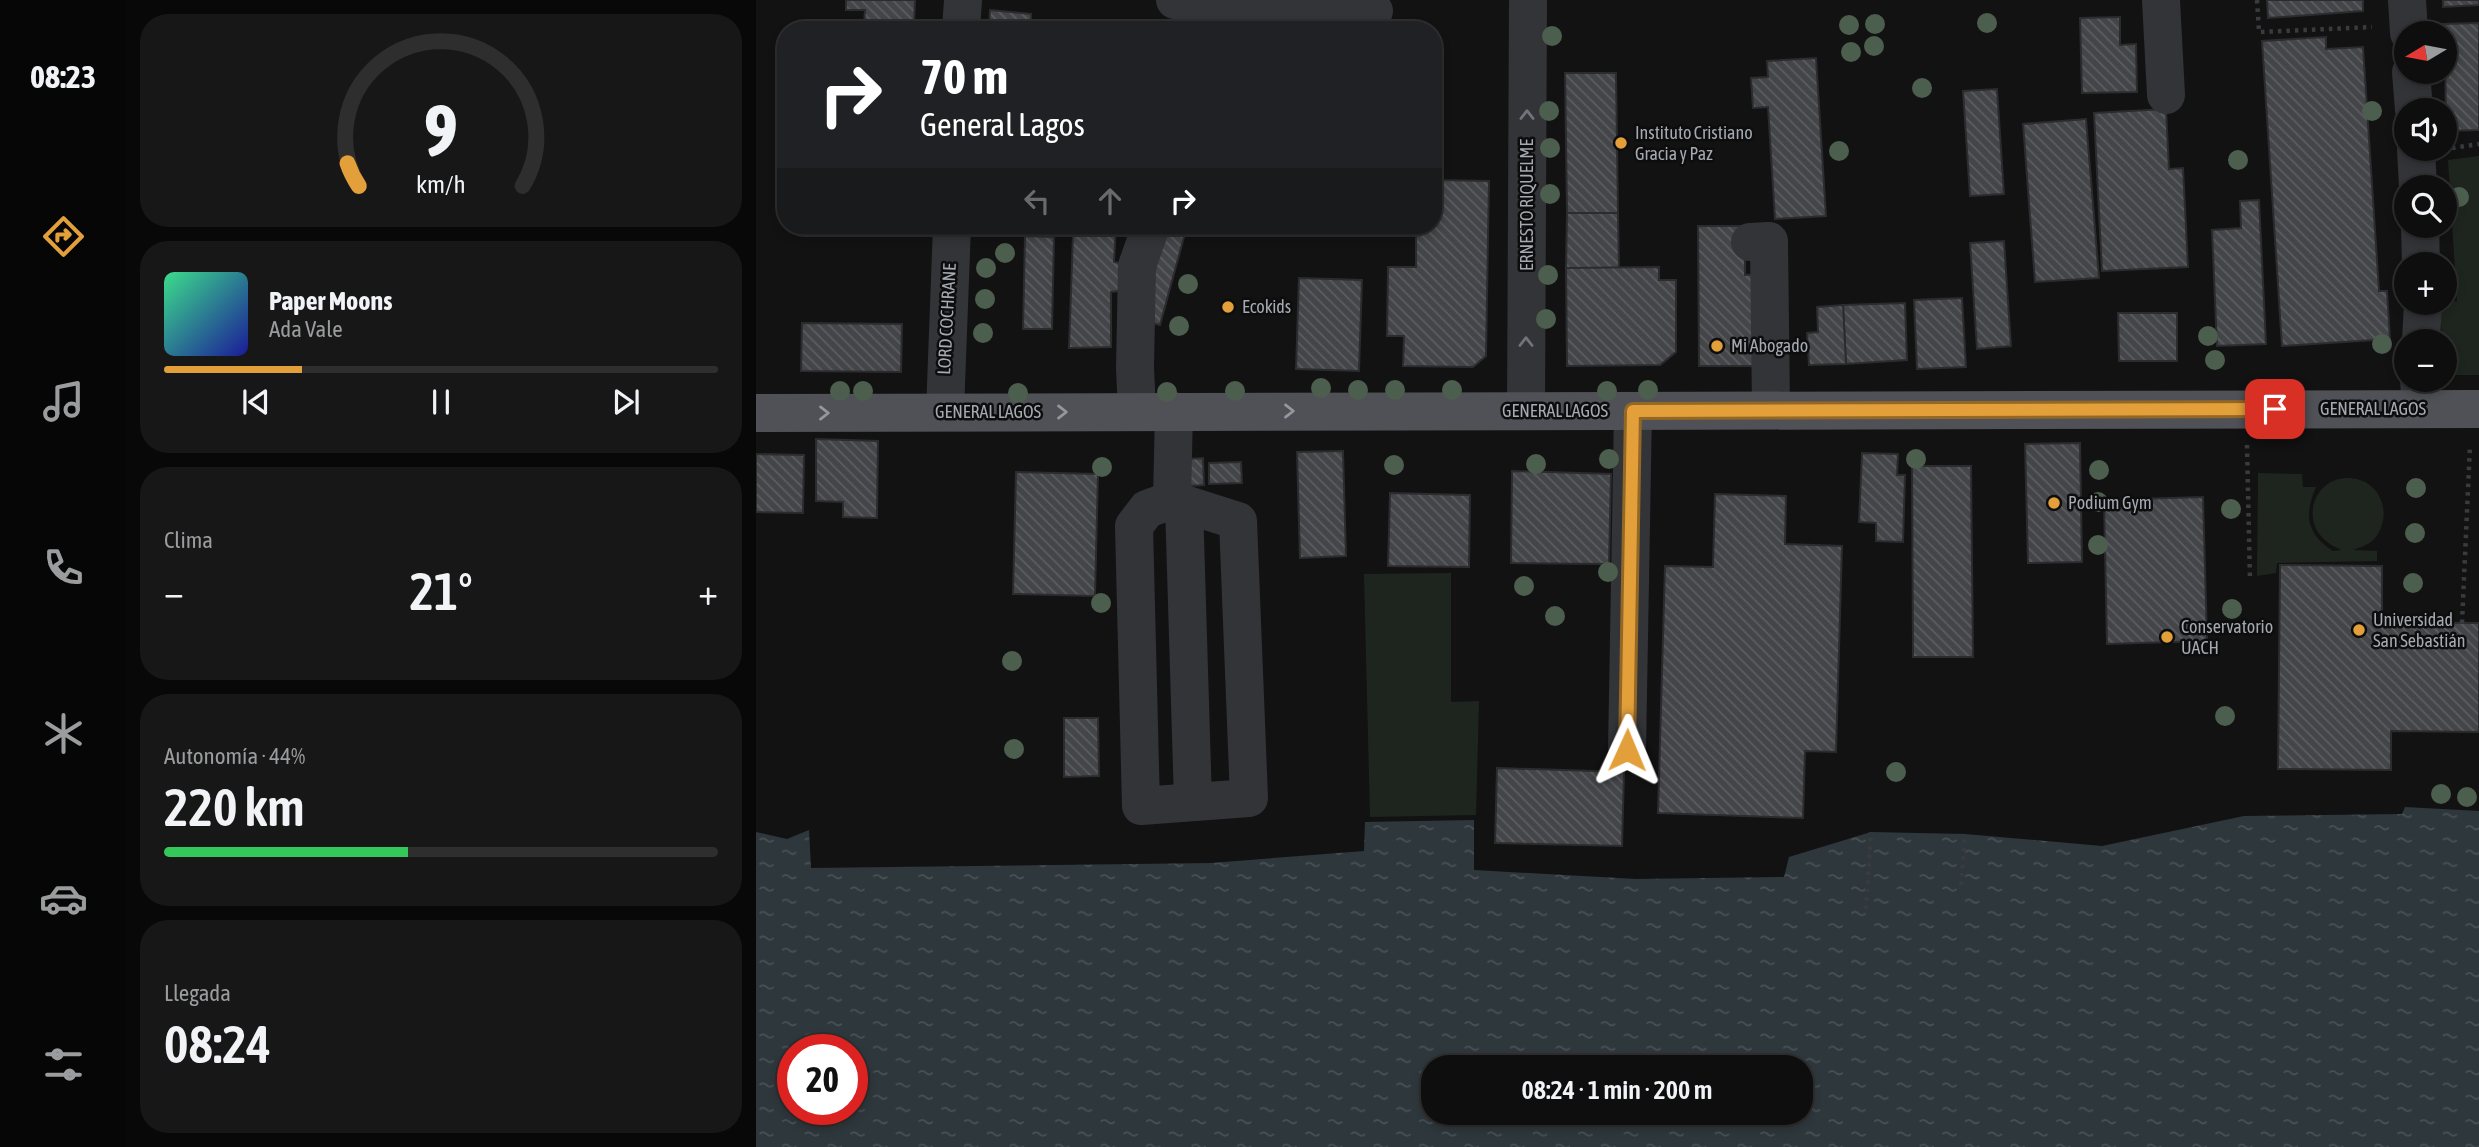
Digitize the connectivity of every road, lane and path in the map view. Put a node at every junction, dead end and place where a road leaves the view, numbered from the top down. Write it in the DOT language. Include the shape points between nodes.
graph roads {
  1 [pos="963,0"];
  2 [pos="1173,0"];
  3 [pos="1528,0"];
  4 [pos="2161,0"];
  5 [pos="2257,0"];
  6 [pos="1374,11"];
  7 [pos="2408,19"];
  8 [pos="962,21"];
  9 [pos="1170,21"];
  10 [pos="2166,95"];
  11 [pos="952,235"];
  12 [pos="1148,235"];
  13 [pos="1750,242"];
  14 [pos="2420,394"];
  15 [pos="2475,409"];
  16 [pos="1526,410"];
  17 [pos="1771,410"];
  18 [pos="1156,411"];
  19 [pos="1633,411"];
  20 [pos="945,412"];
  21 [pos="756,413"];
  22 [pos="2247,443"];
  23 [pos="1178,502"];
  24 [pos="2250,580"];
  25 [pos="2462,623"];
  26 [pos="1627,750"];
  27 [pos="1193,802"];
  28 [pos="1871,832"];
  29 [pos="1965,834"];
  30 [pos="1961,885"];
  31 [pos="1866,909"];
  1 -- 8 [label="street"];
  2 -- 6 [label="street"];
  2 -- 9 [label="street"];
  16 -- 3 [label="street, ERNESTO RIQUELME, one-way"];
  4 -- 10 [label="street"];
  5 -- 7 [label="path" via="2259,32"];
  11 -- 20 [label="street, LORD COCHRANE"];
  12 -- 18 [label="street" via="1137,266 1135,368"];
  13 -- 17 [label="street" via="1769,241"];
  14 -- 15 [label="main road, GENERAL LAGOS"];
  14 -- 17 [label="main road, GENERAL LAGOS"];
  15 -- 25 [label="path"];
  18 -- 16 [label="main road, GENERAL LAGOS, one-way"];
  16 -- 19 [label="main road, GENERAL LAGOS"];
  17 -- 19 [label="main road, GENERAL LAGOS"];
  20 -- 18 [label="main road, GENERAL LAGOS, one-way"];
  18 -- 23 [label="street"];
  19 -- 26 [label="street"];
  21 -- 20 [label="main road, GENERAL LAGOS, one-way"];
  22 -- 24 [label="path"];
  23 -- 27 [label="street"];
  23 -- 27 [label="street" via="1147,509 1133,526 1141,806"];
  23 -- 27 [label="street" via="1238,521 1249,799"];
  28 -- 31 [label="path"];
  29 -- 30 [label="path"];
}
